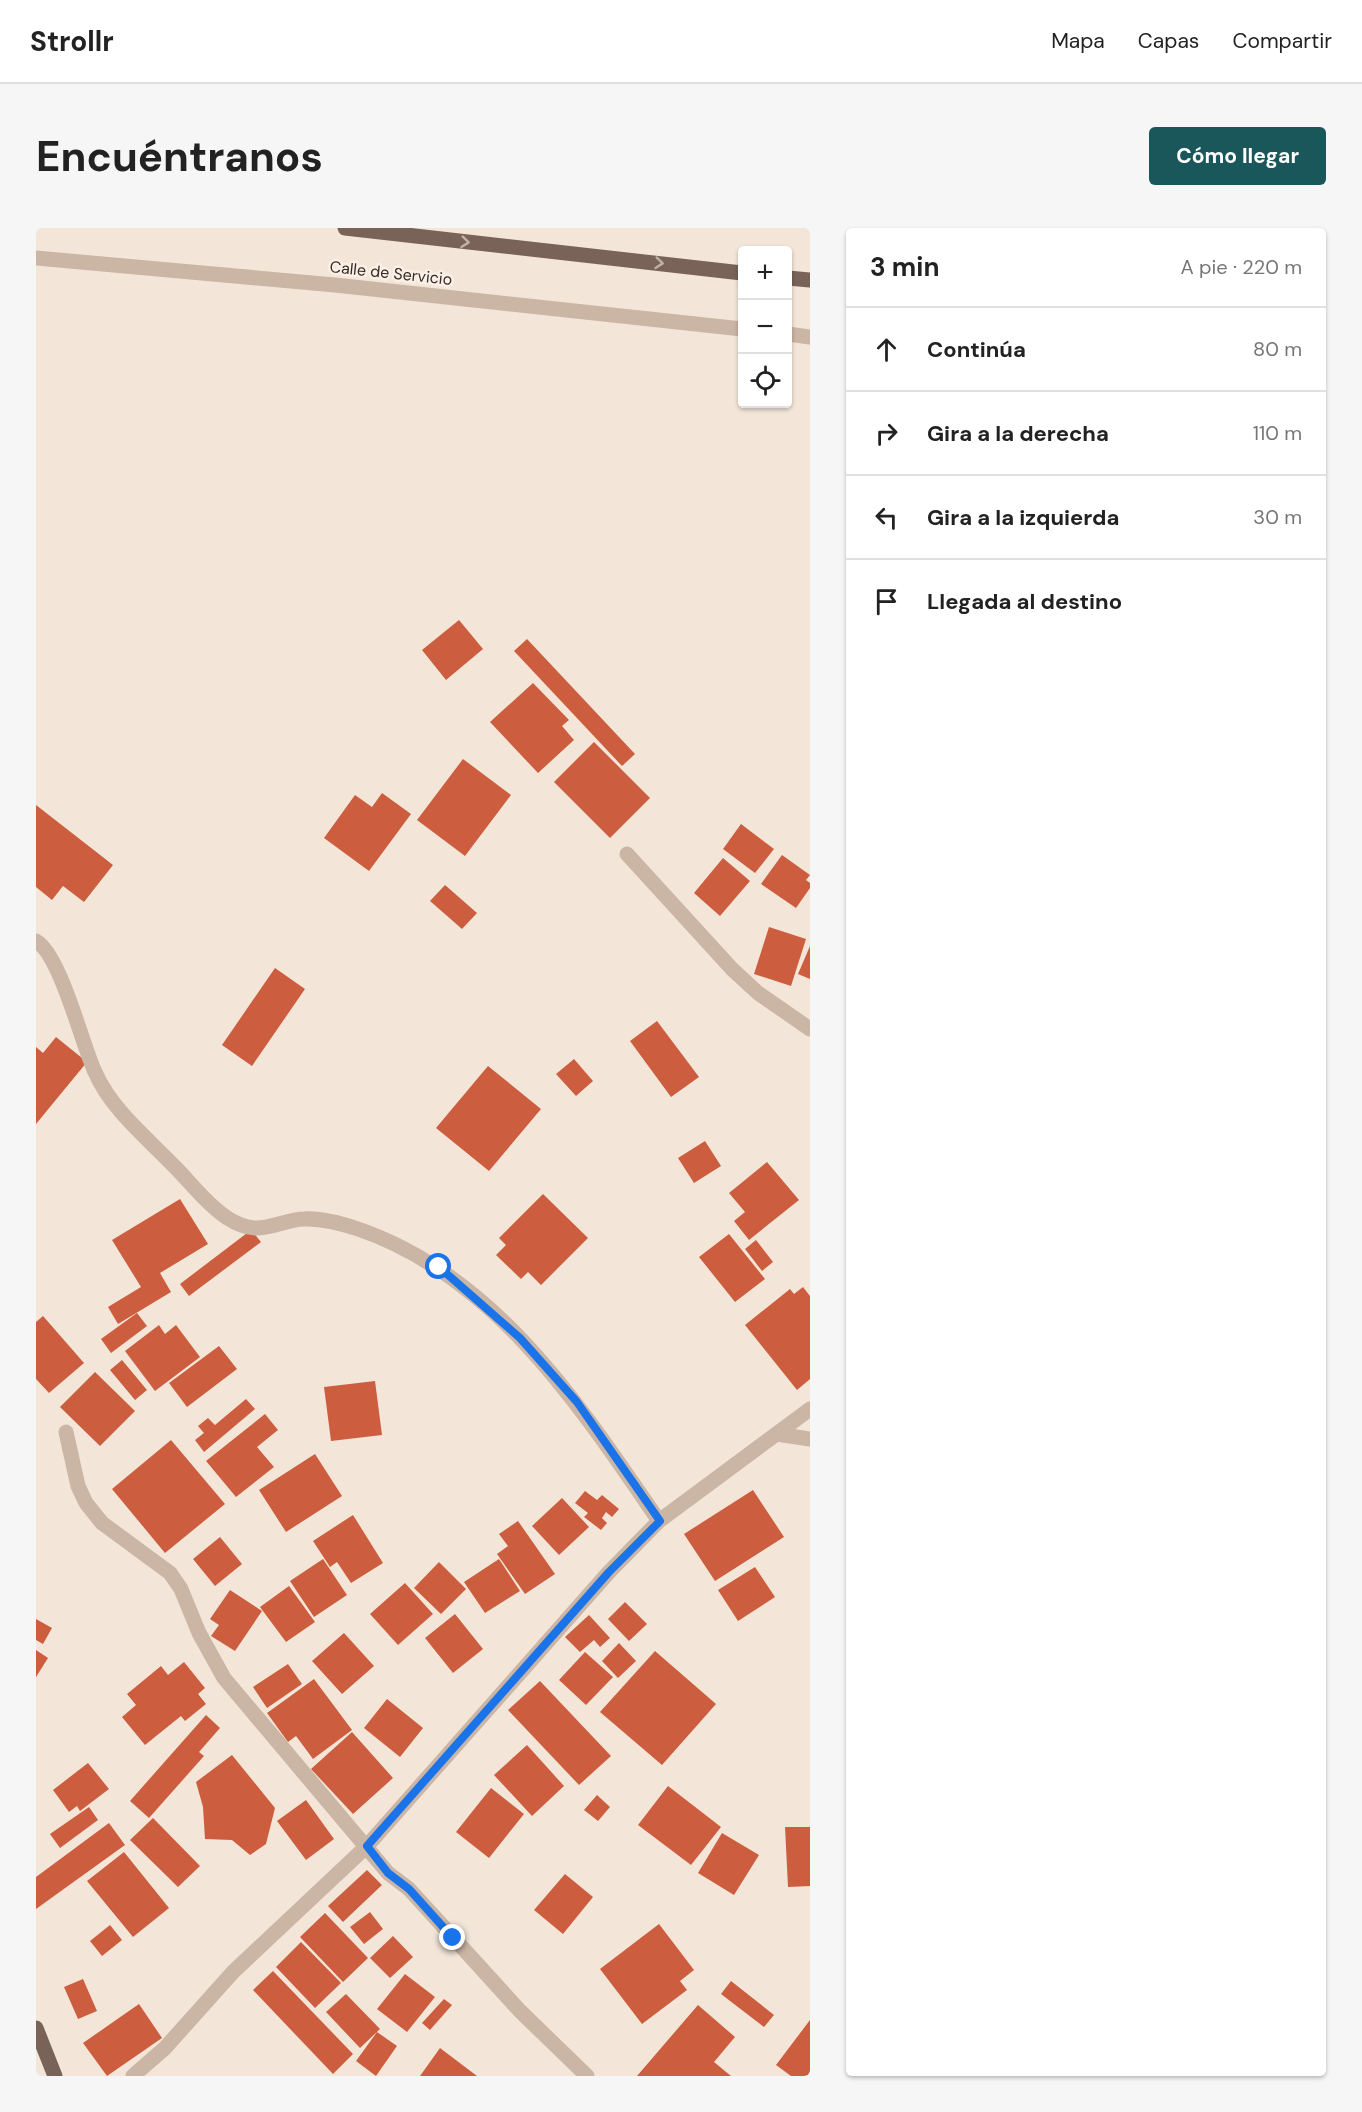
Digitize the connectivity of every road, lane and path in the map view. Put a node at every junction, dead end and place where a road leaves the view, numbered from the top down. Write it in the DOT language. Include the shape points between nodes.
graph roads {
  1 [pos="345,228"];
  2 [pos="36,258"];
  3 [pos="738,273"];
  4 [pos="792,278"];
  5 [pos="810,280"];
  6 [pos="738,330"];
  7 [pos="792,335"];
  8 [pos="810,337"];
  9 [pos="627,854"];
  10 [pos="36,941"];
  11 [pos="810,1029"];
  12 [pos="810,1409"];
  13 [pos="66,1432"];
  14 [pos="777,1434"];
  15 [pos="810,1439"];
  16 [pos="660,1521"];
  17 [pos="367,1846"];
  18 [pos="36,2028"];
  19 [pos="55,2076"];
  20 [pos="133,2076"];
  21 [pos="586,2076"];
  1 -- 3 [label="main road, one-way"];
  2 -- 6 [label="street, Calle de Servicio" via="347,286"];
  4 -- 5 [label="main road"];
  7 -- 8 [label="street"];
  9 -- 11 [label="street" via="732,969 758,993"];
  10 -- 16 [label="street" via="54,962 95,1074 120,1110 205,1199 227,1219 255,1228 305,1218 355,1228 439,1267 520,1338 577,1402"];
  12 -- 14 [label="street"];
  13 -- 17 [label="street" via="78,1486 86,1503 102,1523 170,1573 224,1678"];
  14 -- 15 [label="street"];
  14 -- 16 [label="street"];
  16 -- 17 [label="street" via="609,1572"];
  17 -- 20 [label="street" via="233,1972 165,2048"];
  17 -- 21 [label="street" via="388,1873 409,1889 520,2011"];
  18 -- 19 [label="main road"];
}
